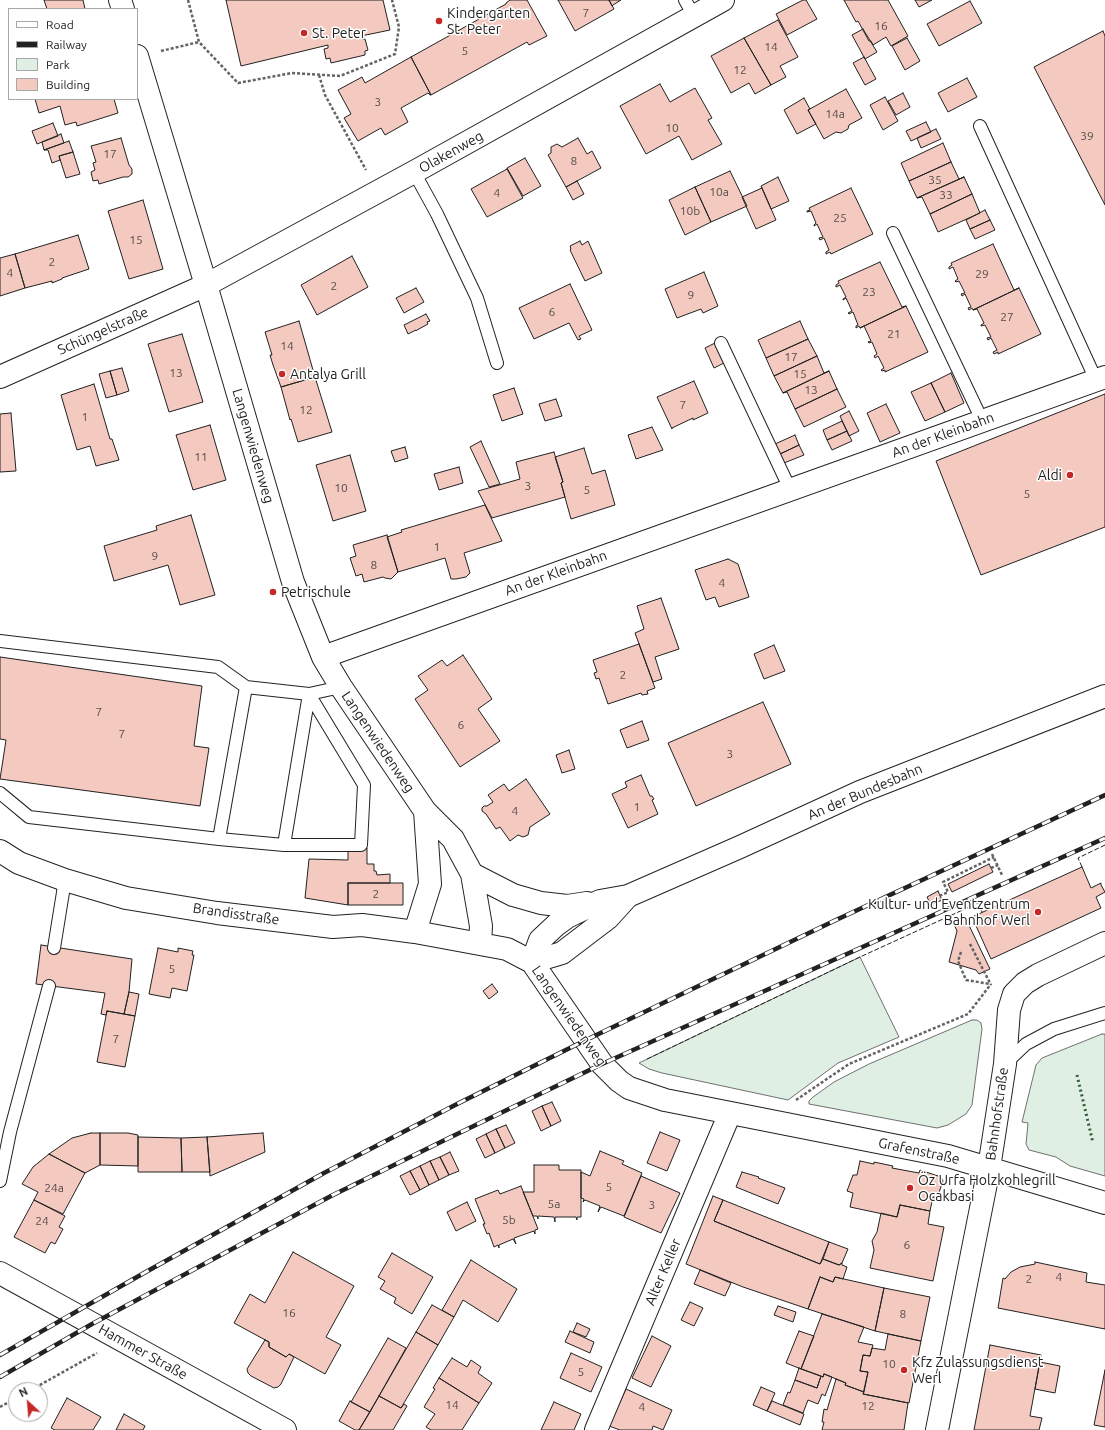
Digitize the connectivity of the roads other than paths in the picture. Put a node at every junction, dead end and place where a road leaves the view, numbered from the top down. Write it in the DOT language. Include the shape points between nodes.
graph roads {
  1 [pos="723,0"];
  2 [pos="689,8"];
  3 [pos="138,59"];
  4 [pos="980,126"];
  5 [pos="414,172"];
  6 [pos="893,232"];
  7 [pos="206,285"];
  8 [pos="721,343"];
  9 [pos="497,362"];
  10 [pos="0,377"];
  11 [pos="1100,378"];
  12 [pos="982,420"];
  13 [pos="790,489"];
  14 [pos="0,641"];
  15 [pos="323,657"];
  16 [pos="246,687"];
  17 [pos="341,687"];
  18 [pos="309,694"];
  19 [pos="1105,696"];
  20 [pos="0,793"];
  21 [pos="425,811"];
  22 [pos="219,839"];
  23 [pos="284,845"];
  24 [pos="0,851"];
  25 [pos="472,874"];
  26 [pos="65,880"];
  27 [pos="628,896"];
  28 [pos="600,900"];
  29 [pos="415,932"];
  30 [pos="480,943"];
  31 [pos="1105,943"];
  32 [pos="54,948"];
  33 [pos="532,962"];
  34 [pos="49,986"];
  35 [pos="1105,1012"];
  36 [pos="1005,1064"];
  37 [pos="730,1113"];
  38 [pos="989,1168"];
  39 [pos="0,1181"];
  40 [pos="1105,1203"];
  41 [pos="0,1273"];
  42 [pos="285,1430"];
  43 [pos="596,1430"];
  44 [pos="937,1430"];
  1 -- 2 [label="street, Olakenweg"];
  2 -- 5 [label="street, Olakenweg"];
  3 -- 7 [label="street, Langenwiedenweg"];
  4 -- 11 [label="lane, An der Kleinbahn"];
  5 -- 7 [label="street, Olakenweg"];
  5 -- 9 [label="lane" via="477,298"];
  6 -- 12 [label="lane"];
  7 -- 10 [label="street, Schüngelstraße"];
  7 -- 15 [label="street, Langenwiedenweg" via="293,582"];
  8 -- 13 [label="lane"];
  11 -- 12 [label="street, An der Kleinbahn"];
  12 -- 13 [label="street, An der Kleinbahn"];
  13 -- 15 [label="street, An der Kleinbahn"];
  14 -- 16 [label="lane" via="218,667"];
  15 -- 17 [label="street, Langenwiedenweg"];
  16 -- 18 [label="lane"];
  16 -- 22 [label="lane"];
  17 -- 18 [label="lane"];
  17 -- 21 [label="street, Langenwiedenweg"];
  18 -- 23 [label="lane"];
  18 -- 23 [label="lane" via="364,785 361,845"];
  19 -- 27 [label="street, An der Bundesbahn" via="860,792"];
  20 -- 22 [label="lane" via="29,817"];
  21 -- 25 [label="street, Langenwiedenweg" via="453,839"];
  21 -- 29 [label="street" via="430,884"];
  22 -- 23 [label="lane"];
  24 -- 26 [label="street, Brandisstraße" via="19,863"];
  25 -- 28 [label="street" via="513,895 541,903 566,906"];
  25 -- 30 [label="street, Langenwiedenweg" via="481,926"];
  26 -- 29 [label="street, Brandisstraße" via="126,898 218,913 333,927 362,925"];
  26 -- 32 [label="lane"];
  27 -- 28 [label="street, An der Bundesbahn"];
  27 -- 33 [label="street, An der Bundesbahn" via="608,918 562,953"];
  28 -- 33 [label="street, An der Bundesbahn" via="556,924 540,940"];
  29 -- 30 [label="street, Brandisstraße"];
  30 -- 33 [label="street, Langenwiedenweg" via="507,949"];
  31 -- 36 [label="street, Bahnhofstraße" via="1038,975 1014,994 1009,1010"];
  33 -- 37 [label="street, Langenwiedenweg" via="602,1064 619,1081 629,1088 665,1100"];
  34 -- 39 [label="lane" via="10,1132"];
  35 -- 36 [label="lane" via="1054,1029 1026,1044"];
  36 -- 38 [label="street, Bahnhofstraße"];
  37 -- 38 [label="street, Grafenstraße" via="948,1156"];
  37 -- 43 [label="street, Alter Keller"];
  38 -- 40 [label="street, Grafenstraße"];
  38 -- 44 [label="street, Bahnhofstraße"];
  41 -- 42 [label="street, Hammer Straße"];
}
